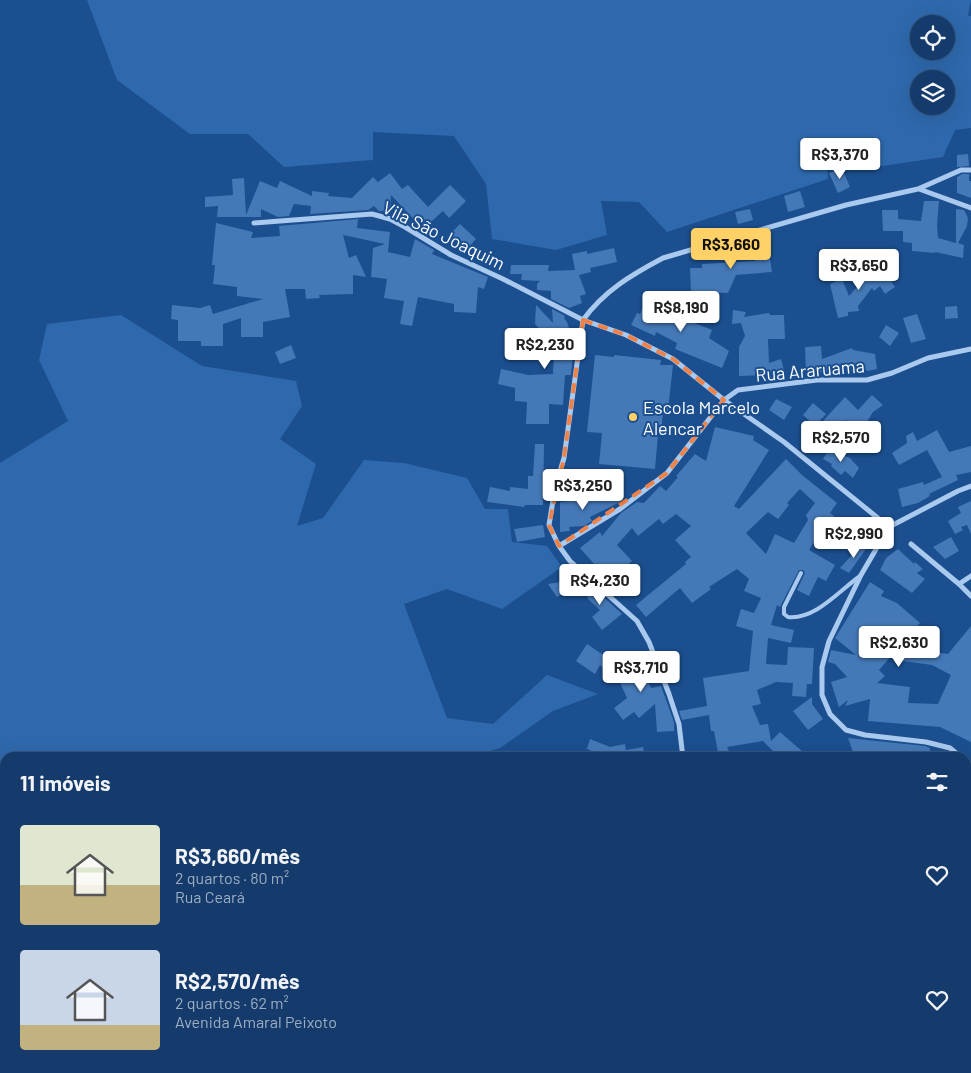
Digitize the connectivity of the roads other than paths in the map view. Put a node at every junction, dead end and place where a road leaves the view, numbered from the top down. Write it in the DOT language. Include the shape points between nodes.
graph roads {
  1 [pos="971,170"];
  2 [pos="918,189"];
  3 [pos="971,208"];
  4 [pos="254,223"];
  5 [pos="583,320"];
  6 [pos="971,349"];
  7 [pos="724,400"];
  8 [pos="971,486"];
  9 [pos="889,527"];
  10 [pos="911,544"];
  11 [pos="559,546"];
  12 [pos="801,573"];
  13 [pos="861,576"];
  14 [pos="971,576"];
  15 [pos="959,584"];
  16 [pos="971,596"];
  17 [pos="682,752"];
  18 [pos="955,752"];
  1 -- 2 [label="street" via="961,170"];
  2 -- 3 [label="street"];
  2 -- 5 [label="street" via="846,205 663,258 606,293"];
  4 -- 5 [label="street, Vila São Joaquim" via="372,214 390,219 450,256"];
  5 -- 7 [label="street, Vila São Joaquim" via="626,335 672,359"];
  5 -- 11 [label="street" via="564,458 549,525"];
  6 -- 7 [label="street, Rua Araruama" via="928,358 867,380 817,380 738,390"];
  7 -- 9 [label="street, Vila São Joaquim" via="784,442"];
  7 -- 11 [label="street, Rua Araruama" via="667,473 620,509"];
  8 -- 9 [label="street"];
  9 -- 13 [label="street"];
  10 -- 15 [label="street"];
  11 -- 17 [label="street" via="570,561 637,621 649,642 669,694 679,724"];
  12 -- 13 [label="lane" via="784,607 784,614 788,617 809,614"];
  13 -- 18 [label="street" via="829,641 822,667 822,695 830,714 846,730 864,736 926,742"];
  14 -- 15 [label="street"];
  15 -- 16 [label="street"];
}
